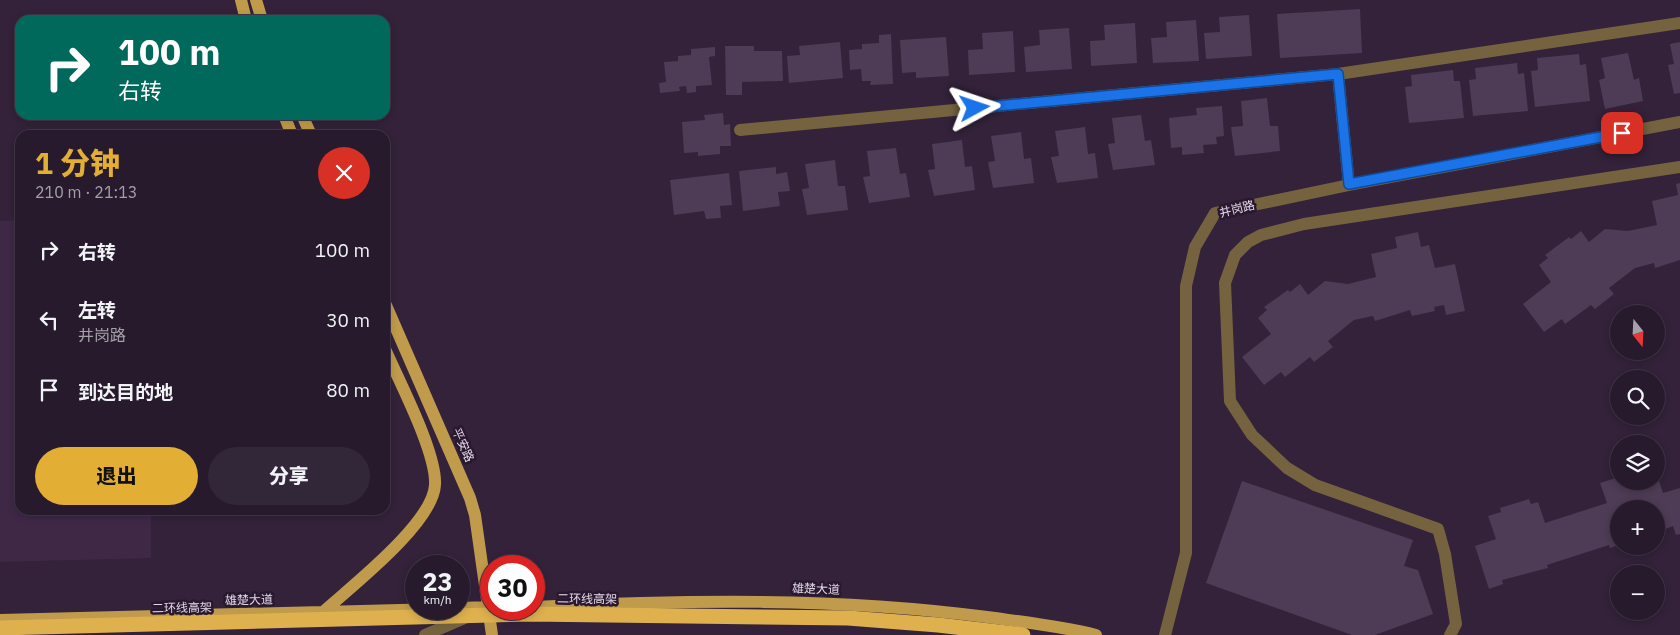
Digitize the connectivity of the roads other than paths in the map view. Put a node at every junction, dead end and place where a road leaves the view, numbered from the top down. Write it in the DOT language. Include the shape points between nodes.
graph roads {
  1 [pos="241,0"];
  2 [pos="256,0"];
  3 [pos="245,15"];
  4 [pos="260,15"];
  5 [pos="1680,23"];
  6 [pos="1338,74"];
  7 [pos="1680,122"];
  8 [pos="740,130"];
  9 [pos="1680,167"];
  10 [pos="1349,184"];
  11 [pos="390,314"];
  12 [pos="390,361"];
  13 [pos="482,555"];
  14 [pos="545,607"];
  15 [pos="405,610"];
  16 [pos="480,611"];
  17 [pos="323,612"];
  18 [pos="0,620"];
  19 [pos="491,620"];
  20 [pos="0,628"];
  21 [pos="425,635"];
  22 [pos="492,635"];
  23 [pos="1023,635"];
  24 [pos="1096,635"];
  25 [pos="1165,635"];
  26 [pos="1450,635"];
  1 -- 3 [label="main road"];
  2 -- 4 [label="main road"];
  5 -- 6 [label="street"];
  6 -- 8 [label="street"];
  6 -- 10 [label="street"];
  7 -- 10 [label="street, 井岗路"];
  9 -- 26 [label="street" via="1304,224 1261,236 1248,242 1235,255 1225,283 1230,401 1252,435 1287,468 1315,486 1438,529 1456,624"];
  10 -- 25 [label="street, 井岗路" via="1215,213 1195,247 1186,286 1186,553"];
  11 -- 13 [label="main road, 平安路" via="470,498"];
  12 -- 17 [label="main road" via="430,454 435,476 432,500 404,537"];
  14 -- 24 [label="main road, 雄楚大道" via="810,602 951,612"];
  15 -- 17 [label="main road, 雄楚大道"];
  16 -- 21 [label="street"];
  17 -- 18 [label="main road, 雄楚大道"];
  19 -- 22 [label="main road, 平安路"];
  20 -- 23 [label="highway, 二环线高架, bridge" via="549,614 848,618"];
}
